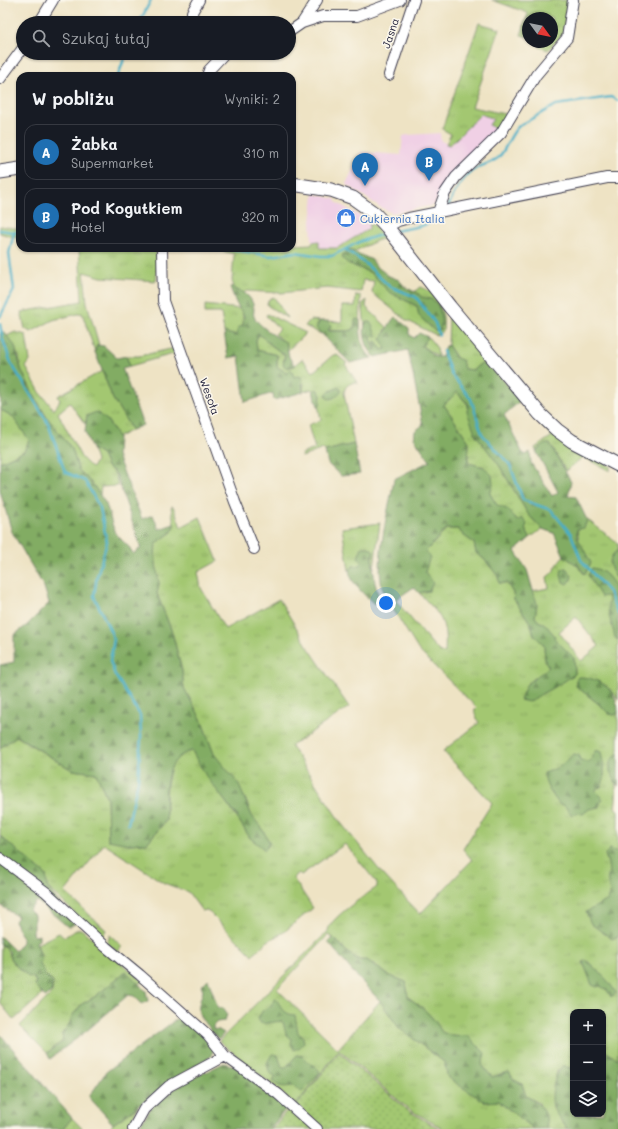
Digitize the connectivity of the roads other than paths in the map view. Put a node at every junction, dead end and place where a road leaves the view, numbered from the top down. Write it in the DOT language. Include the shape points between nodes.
graph roads {
  1 [pos="53,0"];
  2 [pos="199,0"];
  3 [pos="317,0"];
  4 [pos="400,0"];
  5 [pos="414,0"];
  6 [pos="572,0"];
  7 [pos="43,16"];
  8 [pos="192,16"];
  9 [pos="302,23"];
  10 [pos="296,27"];
  11 [pos="16,57"];
  12 [pos="219,60"];
  13 [pos="209,72"];
  14 [pos="388,74"];
  15 [pos="0,79"];
  16 [pos="16,170"];
  17 [pos="0,172"];
  18 [pos="618,178"];
  19 [pos="296,185"];
  20 [pos="445,210"];
  21 [pos="388,228"];
  22 [pos="162,252"];
  23 [pos="618,465"];
  24 [pos="254,549"];
  25 [pos="0,858"];
  26 [pos="225,1056"];
  27 [pos="133,1129"];
  28 [pos="317,1129"];
  1 -- 7 [label="street"];
  2 -- 8 [label="street"];
  3 -- 9 [label="street"];
  4 -- 9 [label="street" via="357,16 323,16"];
  5 -- 14 [label="street, Jasna"];
  6 -- 20 [label="street" via="567,38 536,75 502,133 456,177 445,193"];
  9 -- 10 [label="street"];
  11 -- 15 [label="street"];
  12 -- 13 [label="street"];
  16 -- 17 [label="main road"];
  18 -- 20 [label="street" via="607,178"];
  19 -- 21 [label="main road" via="331,190 353,198 374,213"];
  20 -- 21 [label="street" via="398,221"];
  21 -- 23 [label="main road" via="540,414 572,441"];
  22 -- 24 [label="street, Wesoła" via="165,305"];
  25 -- 26 [label="street" via="46,892 208,1035"];
  26 -- 27 [label="street" via="169,1086 144,1109"];
  26 -- 28 [label="street" via="278,1094"];
}
